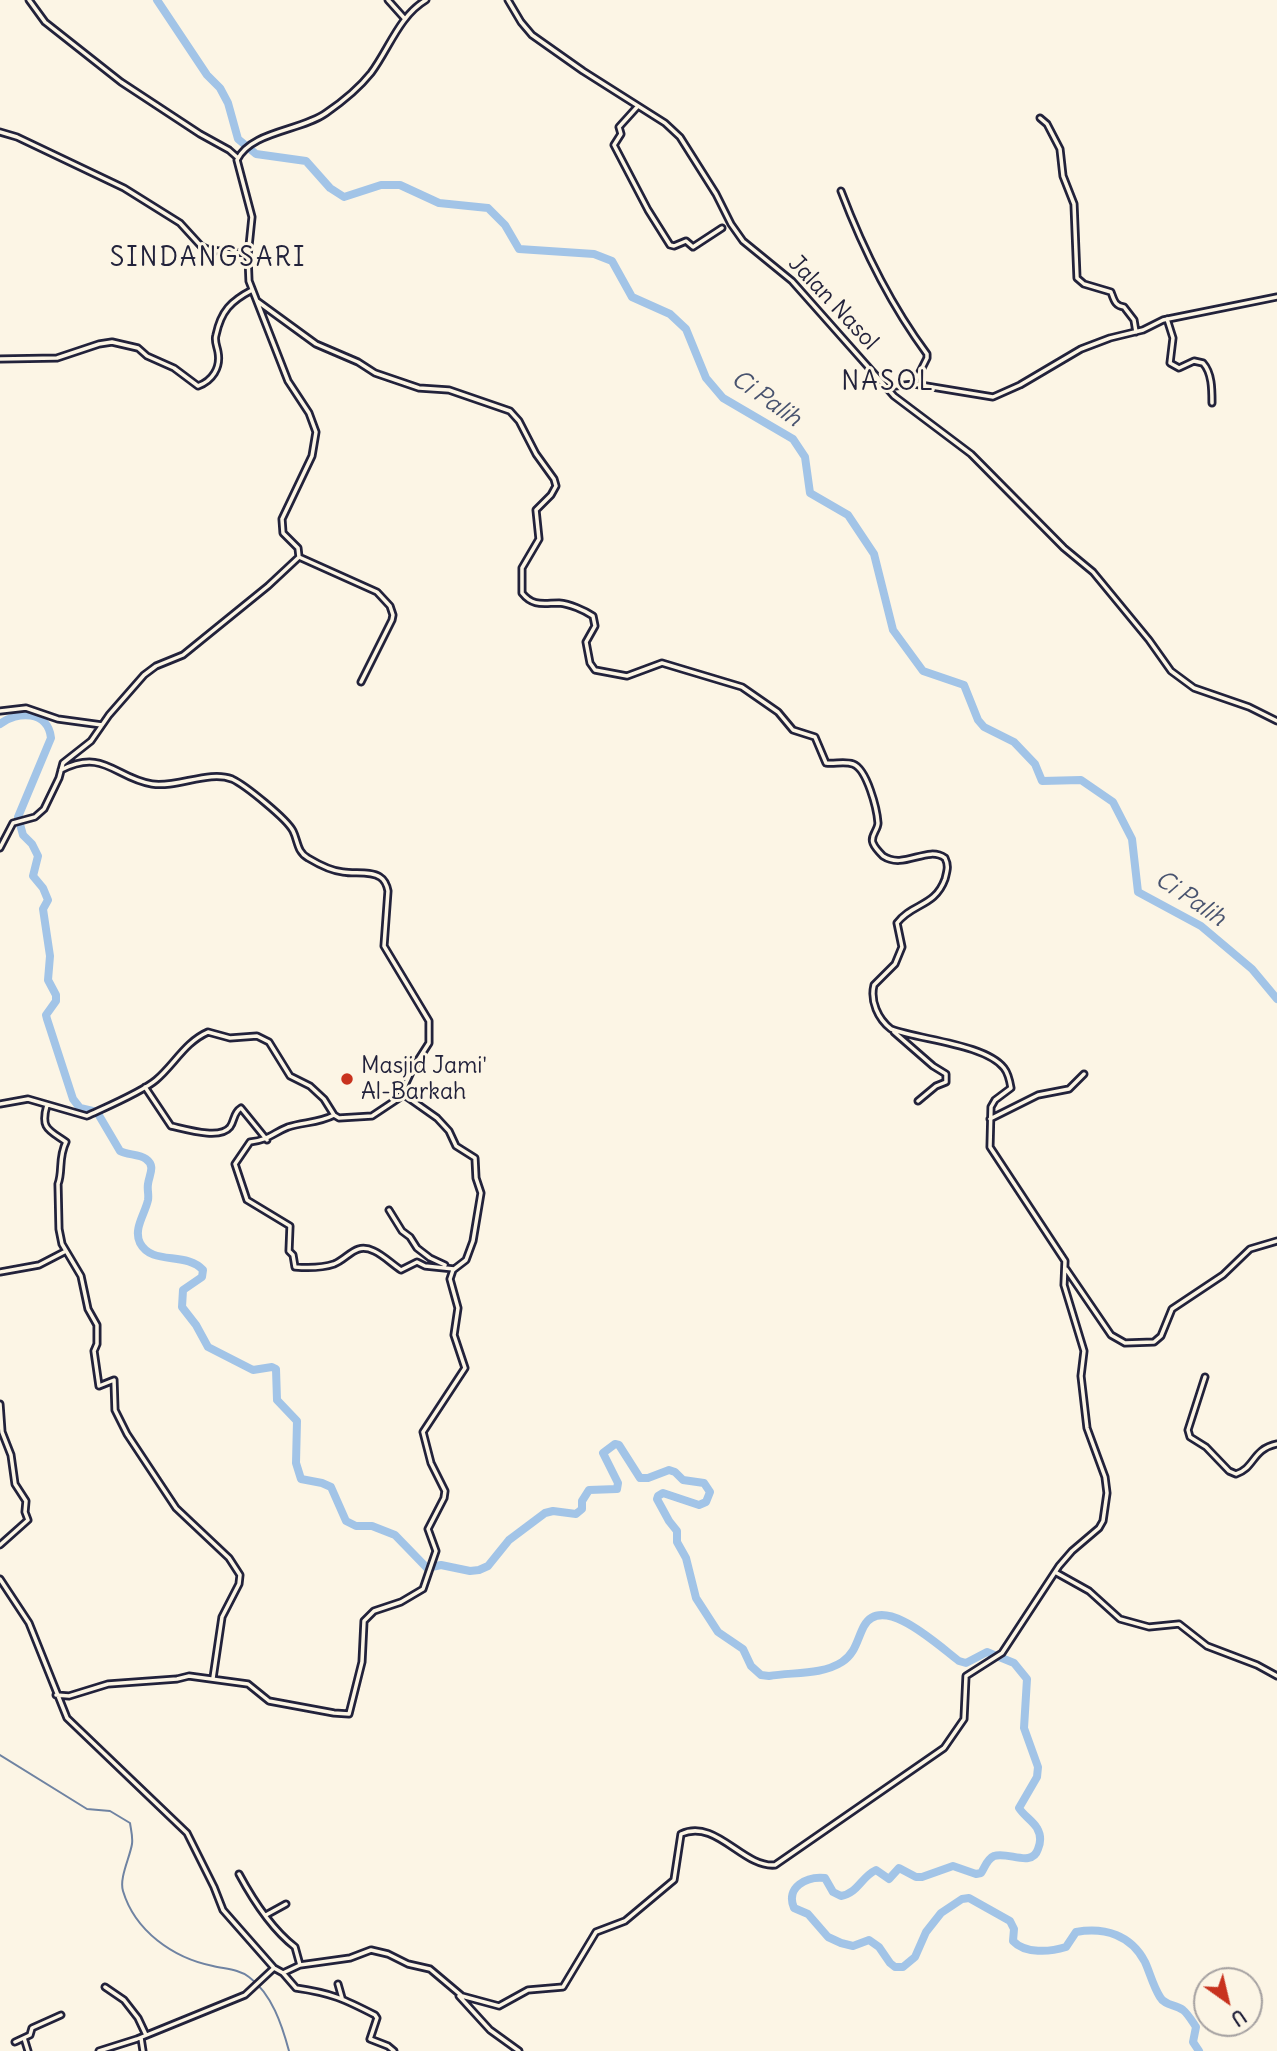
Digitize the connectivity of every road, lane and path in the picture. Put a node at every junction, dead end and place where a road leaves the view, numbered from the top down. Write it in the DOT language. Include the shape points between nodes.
graph roads {
  1 [pos="29,0"];
  2 [pos="388,0"];
  3 [pos="426,0"];
  4 [pos="508,0"];
  5 [pos="405,19"];
  6 [pos="638,106"];
  7 [pos="1040,118"];
  8 [pos="0,132"];
  9 [pos="238,157"];
  10 [pos="841,191"];
  11 [pos="722,228"];
  12 [pos="248,252"];
  13 [pos="252,290"];
  14 [pos="1277,297"];
  15 [pos="257,302"];
  16 [pos="1167,319"];
  17 [pos="1136,332"];
  18 [pos="0,359"];
  19 [pos="915,384"];
  20 [pos="886,387"];
  21 [pos="1212,402"];
  22 [pos="299,557"];
  23 [pos="361,682"];
  24 [pos="0,711"];
  25 [pos="1277,721"];
  26 [pos="102,725"];
  27 [pos="61,770"];
  28 [pos="0,848"];
  29 [pos="893,1030"];
  30 [pos="1084,1074"];
  31 [pos="145,1087"];
  32 [pos="403,1094"];
  33 [pos="918,1101"];
  34 [pos="0,1104"];
  35 [pos="47,1105"];
  36 [pos="334,1115"];
  37 [pos="990,1119"];
  38 [pos="267,1140"];
  39 [pos="389,1210"];
  40 [pos="1277,1241"];
  41 [pos="66,1251"];
  42 [pos="1065,1267"];
  43 [pos="454,1269"];
  44 [pos="0,1272"];
  45 [pos="1205,1377"];
  46 [pos="0,1404"];
  47 [pos="1,1422"];
  48 [pos="1277,1444"];
  49 [pos="0,1545"];
  50 [pos="1055,1572"];
  51 [pos="0,1579"];
  52 [pos="1277,1676"];
  53 [pos="213,1678"];
  54 [pos="57,1695"];
  55 [pos="239,1874"];
  56 [pos="286,1904"];
  57 [pos="266,1915"];
  58 [pos="300,1965"];
  59 [pos="274,1968"];
  60 [pos="283,1973"];
  61 [pos="338,1984"];
  62 [pos="105,1987"];
  63 [pos="454,1989"];
  64 [pos="342,1998"];
  65 [pos="61,2015"];
  66 [pos="146,2035"];
  67 [pos="24,2038"];
  68 [pos="141,2038"];
  69 [pos="15,2042"];
  70 [pos="28,2051"];
  71 [pos="99,2051"];
  72 [pos="143,2051"];
  73 [pos="394,2051"];
  74 [pos="519,2051"];
  1 -- 9 [label="street" via="45,22 121,82"];
  2 -- 5 [label="street"];
  3 -- 5 [label="street"];
  4 -- 6 [label="street, Jalan Nasol" via="532,35"];
  5 -- 9 [label="street" via="371,72 340,103 313,121 259,139"];
  6 -- 11 [label="street" via="619,127 621,134 614,145 670,245 686,241 693,247"];
  6 -- 20 [label="street, Jalan Nasol" via="673,129 743,241 792,281"];
  7 -- 17 [label="street" via="1060,149 1063,176 1074,202 1077,278 1111,292 1114,302 1125,307 1132,318"];
  8 -- 12 [label="street" via="124,188 180,223 207,249"];
  9 -- 12 [label="street" via="252,217"];
  10 -- 19 [label="street" via="887,294 927,354"];
  12 -- 13 [label="street"];
  13 -- 15 [label="street"];
  13 -- 18 [label="street" via="228,307 216,335 218,360 213,377 198,386 140,349 113,342 57,358"];
  14 -- 16 [label="street"];
  15 -- 22 [label="street" via="288,381 316,432 312,456 282,519 283,533 298,548"];
  15 -- 29 [label="street" via="317,344 375,373 419,388 449,390 515,415 556,486 536,510 539,539 522,568 522,593 538,604 563,604 593,616 595,626 586,642 595,670 627,676 662,663 745,688 778,712 793,730 815,737 826,764 853,764 861,770 877,820 873,844 882,855 907,861 933,853 946,858 948,870 940,892 899,921 902,947 895,964 873,989 875,1007"];
  16 -- 17 [label="street"];
  16 -- 21 [label="street" via="1173,338 1171,364 1179,368 1194,361 1203,363"];
  17 -- 19 [label="street" via="1082,349 993,397"];
  19 -- 20 [label="street"];
  20 -- 25 [label="street, Jalan Nasol" via="971,454 1093,572 1181,680"];
  22 -- 23 [label="street" via="377,592 390,606 392,620"];
  22 -- 26 [label="street" via="183,655 144,675"];
  24 -- 26 [label="street" via="26,708 58,719"];
  26 -- 27 [label="street" via="91,741 64,761"];
  27 -- 28 [label="street" via="44,809 10,826"];
  27 -- 32 [label="street" via="80,762 102,763 154,785 229,779 282,818 305,857 339,872 380,877 387,891 384,947 429,1021 429,1043"];
  29 -- 33 [label="street" via="946,1074 946,1082"];
  29 -- 37 [label="street" via="980,1052 1001,1065 1011,1088 993,1102"];
  30 -- 37 [label="street" via="1069,1089 1034,1097"];
  31 -- 35 [label="street" via="82,1116"];
  31 -- 36 [label="street" via="206,1033 231,1038 257,1036 272,1045 289,1074 310,1086"];
  31 -- 38 [label="street" via="171,1126 221,1133 241,1108"];
  32 -- 36 [label="street" via="372,1116"];
  32 -- 43 [label="street" via="442,1123 456,1146 475,1160 481,1191 472,1245 466,1260"];
  34 -- 35 [label="street" via="28,1098"];
  35 -- 41 [label="street" via="46,1127 66,1142 58,1184 60,1236"];
  36 -- 38 [label="street" via="289,1127"];
  37 -- 42 [label="street" via="993,1154 1063,1256"];
  38 -- 43 [label="street" via="249,1143 234,1168 247,1200 290,1226 289,1251 296,1268 331,1265 352,1250 366,1249 401,1270 417,1262"];
  39 -- 43 [label="street" via="418,1248"];
  40 -- 42 [label="street" via="1250,1249 1219,1279 1172,1309 1154,1342 1125,1343 1111,1335"];
  41 -- 44 [label="street" via="43,1263"];
  41 -- 53 [label="street" via="80,1274 97,1325 94,1351 99,1387 114,1380 116,1410 127,1434 181,1514 229,1558 240,1575 222,1617"];
  42 -- 50 [label="street" via="1064,1285 1084,1351 1081,1376 1087,1428 1107,1493 1102,1525"];
  43 -- 53 [label="street" via="450,1280 458,1308 454,1335 465,1368 423,1432 445,1491 428,1529 436,1548 421,1591 363,1621 362,1664 349,1714 269,1701 248,1684"];
  45 -- 48 [label="street" via="1188,1430 1190,1437 1236,1474 1262,1449"];
  46 -- 47 [label="street"];
  47 -- 49 [label="street" via="28,1520"];
  50 -- 52 [label="street" via="1086,1589 1120,1619 1149,1627 1179,1623 1208,1646"];
  50 -- 63 [label="street" via="1000,1655 966,1676 964,1719 944,1748 783,1861 767,1866 705,1832 686,1831 679,1838 671,1884 625,1921 596,1932 563,1987 528,1990 497,2006 465,1998"];
  51 -- 54 [label="street" via="29,1623"];
  53 -- 54 [label="street" via="108,1684 69,1696"];
  54 -- 59 [label="street" via="67,1718 83,1735 187,1833 223,1910"];
  55 -- 57 [label="street"];
  56 -- 57 [label="street"];
  57 -- 58 [label="street" via="295,1947"];
  58 -- 60 [label="street"];
  58 -- 63 [label="street" via="371,1950 433,1970"];
  59 -- 60 [label="street"];
  59 -- 66 [label="street" via="245,1995"];
  60 -- 64 [label="street" via="296,1988"];
  61 -- 64 [label="street"];
  62 -- 66 [label="street" via="124,2000"];
  63 -- 74 [label="street" via="490,2030"];
  64 -- 73 [label="street" via="376,2016 370,2039"];
  65 -- 67 [label="street" via="32,2028"];
  66 -- 68 [label="street"];
  67 -- 69 [label="street"];
  67 -- 70 [label="street"];
  68 -- 71 [label="street"];
  68 -- 72 [label="street"];
}
